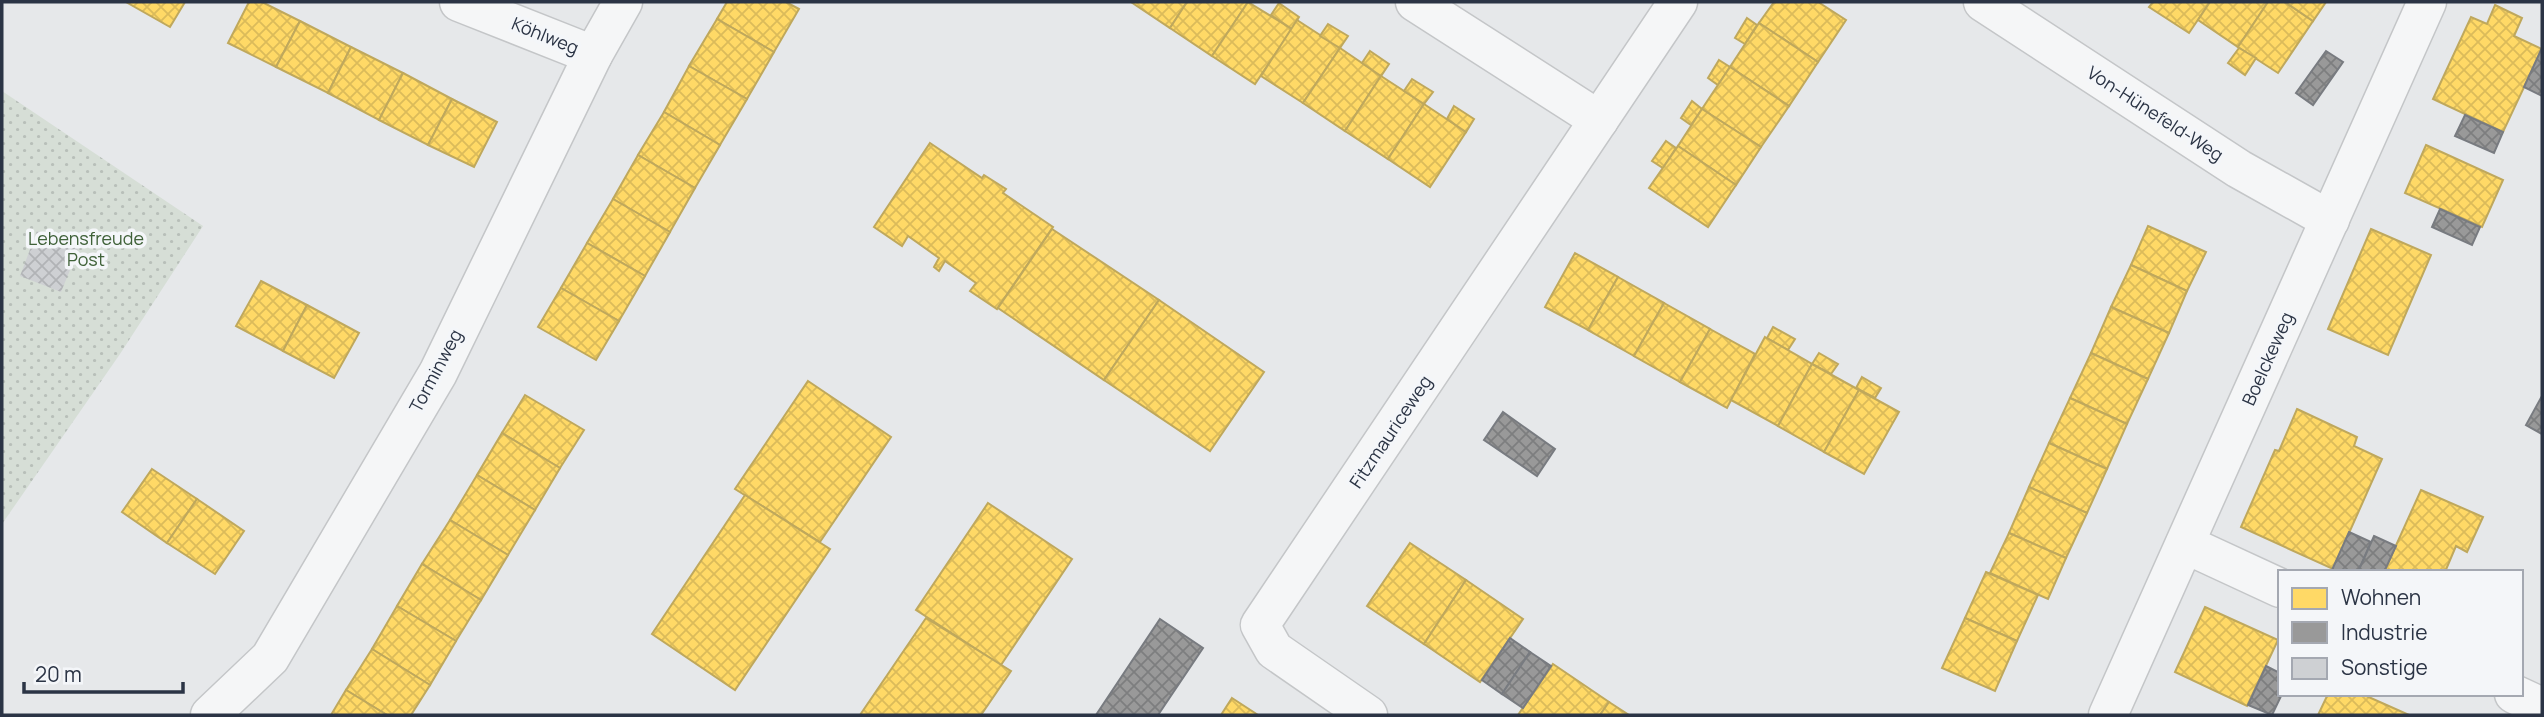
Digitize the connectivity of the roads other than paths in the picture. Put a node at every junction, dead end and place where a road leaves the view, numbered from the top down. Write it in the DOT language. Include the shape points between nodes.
graph roads {
  1 [pos="459,2"];
  2 [pos="624,2"];
  3 [pos="1415,2"];
  4 [pos="1678,2"];
  5 [pos="1983,2"];
  6 [pos="2427,2"];
  7 [pos="593,55"];
  8 [pos="1599,120"];
  9 [pos="2330,220"];
  10 [pos="2185,544"];
  11 [pos="2278,587"];
  12 [pos="2518,696"];
  13 [pos="2542,707"];
  14 [pos="210,715"];
  15 [pos="1367,715"];
  16 [pos="2108,715"];
  1 -- 7 [label="street, Köhlweg"];
  2 -- 7 [label="street, Torminweg"];
  3 -- 8 [label="street"];
  4 -- 8 [label="street, Fitzmauriceweg"];
  5 -- 9 [label="street, Von-Hünefeld-Weg" via="2239,169"];
  6 -- 9 [label="street, Boelckeweg"];
  7 -- 14 [label="street, Torminweg" via="438,373 270,657"];
  8 -- 15 [label="street, Fitzmauriceweg" via="1261,625 1275,650"];
  9 -- 10 [label="street, Boelckeweg"];
  10 -- 11 [label="street"];
  10 -- 16 [label="street, Boelckeweg"];
  12 -- 13 [label="street"];
}
